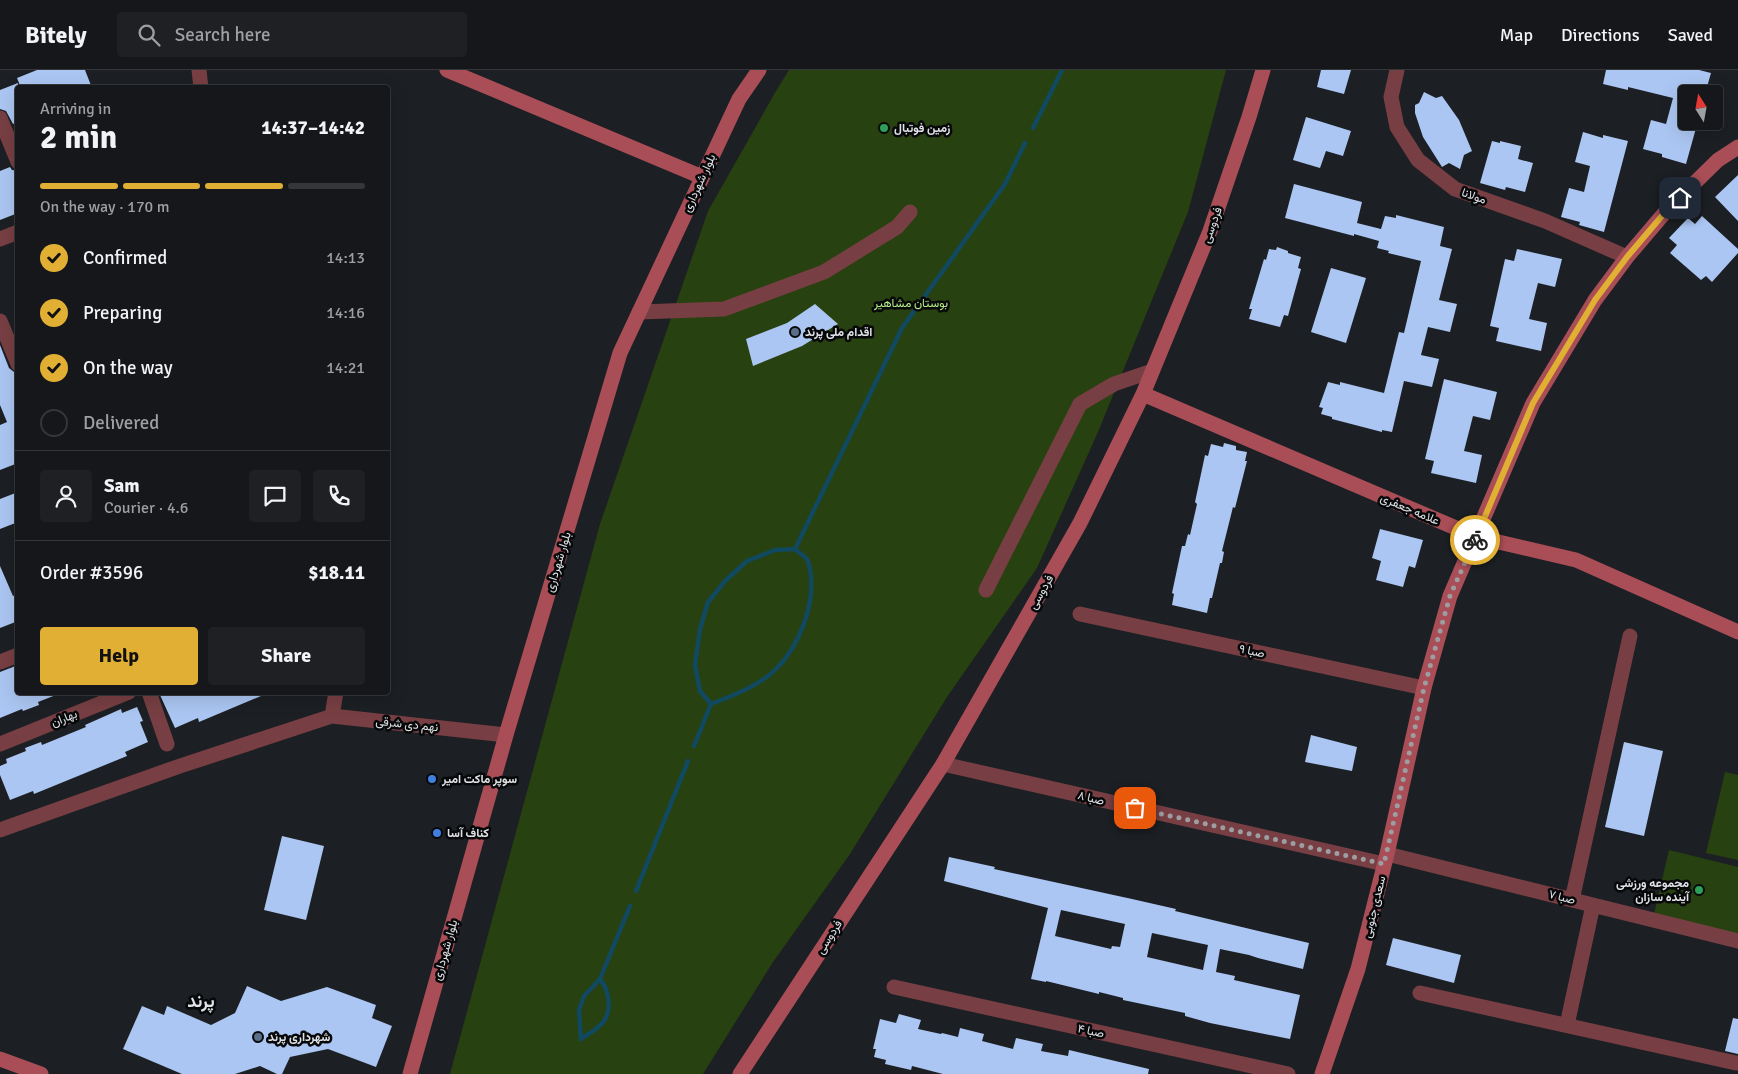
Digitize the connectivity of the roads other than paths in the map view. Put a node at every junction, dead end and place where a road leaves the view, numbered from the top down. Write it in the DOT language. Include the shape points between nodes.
graph roads {
  1 [pos="200,70"];
  2 [pos="447,70"];
  3 [pos="759,70"];
  4 [pos="1263,70"];
  5 [pos="1396,70"];
  6 [pos="201,85"];
  7 [pos="0,118"];
  8 [pos="1738,147"];
  9 [pos="15,155"];
  10 [pos="702,177"];
  11 [pos="910,212"];
  12 [pos="15,233"];
  13 [pos="0,239"];
  14 [pos="1627,257"];
  15 [pos="639,312"];
  16 [pos="0,321"];
  17 [pos="15,357"];
  18 [pos="1152,371"];
  19 [pos="1143,394"];
  20 [pos="1477,537"];
  21 [pos="986,590"];
  22 [pos="1080,614"];
  23 [pos="1738,632"];
  24 [pos="1630,636"];
  25 [pos="15,656"];
  26 [pos="0,662"];
  27 [pos="1424,688"];
  28 [pos="122,695"];
  29 [pos="150,695"];
  30 [pos="336,695"];
  31 [pos="332,716"];
  32 [pos="506,735"];
  33 [pos="0,744"];
  34 [pos="167,744"];
  35 [pos="943,764"];
  36 [pos="0,830"];
  37 [pos="1386,859"];
  38 [pos="1572,900"];
  39 [pos="1593,905"];
  40 [pos="1738,941"];
  41 [pos="894,988"];
  42 [pos="1420,993"];
  43 [pos="1567,1025"];
  44 [pos="0,1059"];
  45 [pos="1736,1062"];
  46 [pos="41,1074"];
  47 [pos="410,1074"];
  48 [pos="740,1074"];
  49 [pos="1288,1074"];
  50 [pos="1322,1074"];
  1 -- 6 [label="street"];
  2 -- 10 [label="street"];
  3 -- 10 [label="street, بلوار شهرداری" via="739,98"];
  4 -- 18 [label="street, فردوسی" via="1210,231"];
  5 -- 14 [label="street, مولانا" via="1391,97 1397,127 1418,160 1455,189 1545,221"];
  7 -- 9 [label="street"];
  8 -- 14 [label="street, سعدی جنوبی" via="1718,160 1667,210"];
  10 -- 15 [label="street, بلوار شهرداری"];
  11 -- 15 [label="street" via="897,227 824,272 724,309"];
  12 -- 13 [label="street"];
  14 -- 20 [label="street, سعدی جنوبی" via="1595,300 1533,403"];
  15 -- 32 [label="street, بلوار شهرداری" via="620,353"];
  16 -- 17 [label="street"];
  18 -- 19 [label="street, فردوسی"];
  18 -- 21 [label="street" via="1114,384 1080,404"];
  19 -- 20 [label="street, علامه جعفری"];
  19 -- 35 [label="street, فردوسی" via="1080,523"];
  20 -- 23 [label="street, علامه جعفری" via="1576,560"];
  20 -- 27 [label="street, سعدی جنوبی" via="1450,596"];
  22 -- 27 [label="street, صبا ۹"];
  24 -- 38 [label="street"];
  25 -- 26 [label="street"];
  27 -- 37 [label="street, سعدی جنوبی"];
  28 -- 33 [label="street, بهاران"];
  29 -- 34 [label="street"];
  30 -- 31 [label="street"];
  31 -- 32 [label="street, نهم دی شرقی"];
  31 -- 36 [label="street"];
  32 -- 47 [label="street, بلوار شهرداری"];
  35 -- 37 [label="street, صبا ۸"];
  35 -- 48 [label="street, فردوسی"];
  37 -- 38 [label="street, صبا ۷"];
  37 -- 50 [label="street, سعدی جنوبی" via="1358,969"];
  38 -- 39 [label="street, صبا ۷"];
  39 -- 40 [label="street, صبا ۷"];
  39 -- 43 [label="street"];
  41 -- 49 [label="street, صبا ۴"];
  42 -- 43 [label="street"];
  43 -- 45 [label="street"];
  44 -- 46 [label="street"];
}
